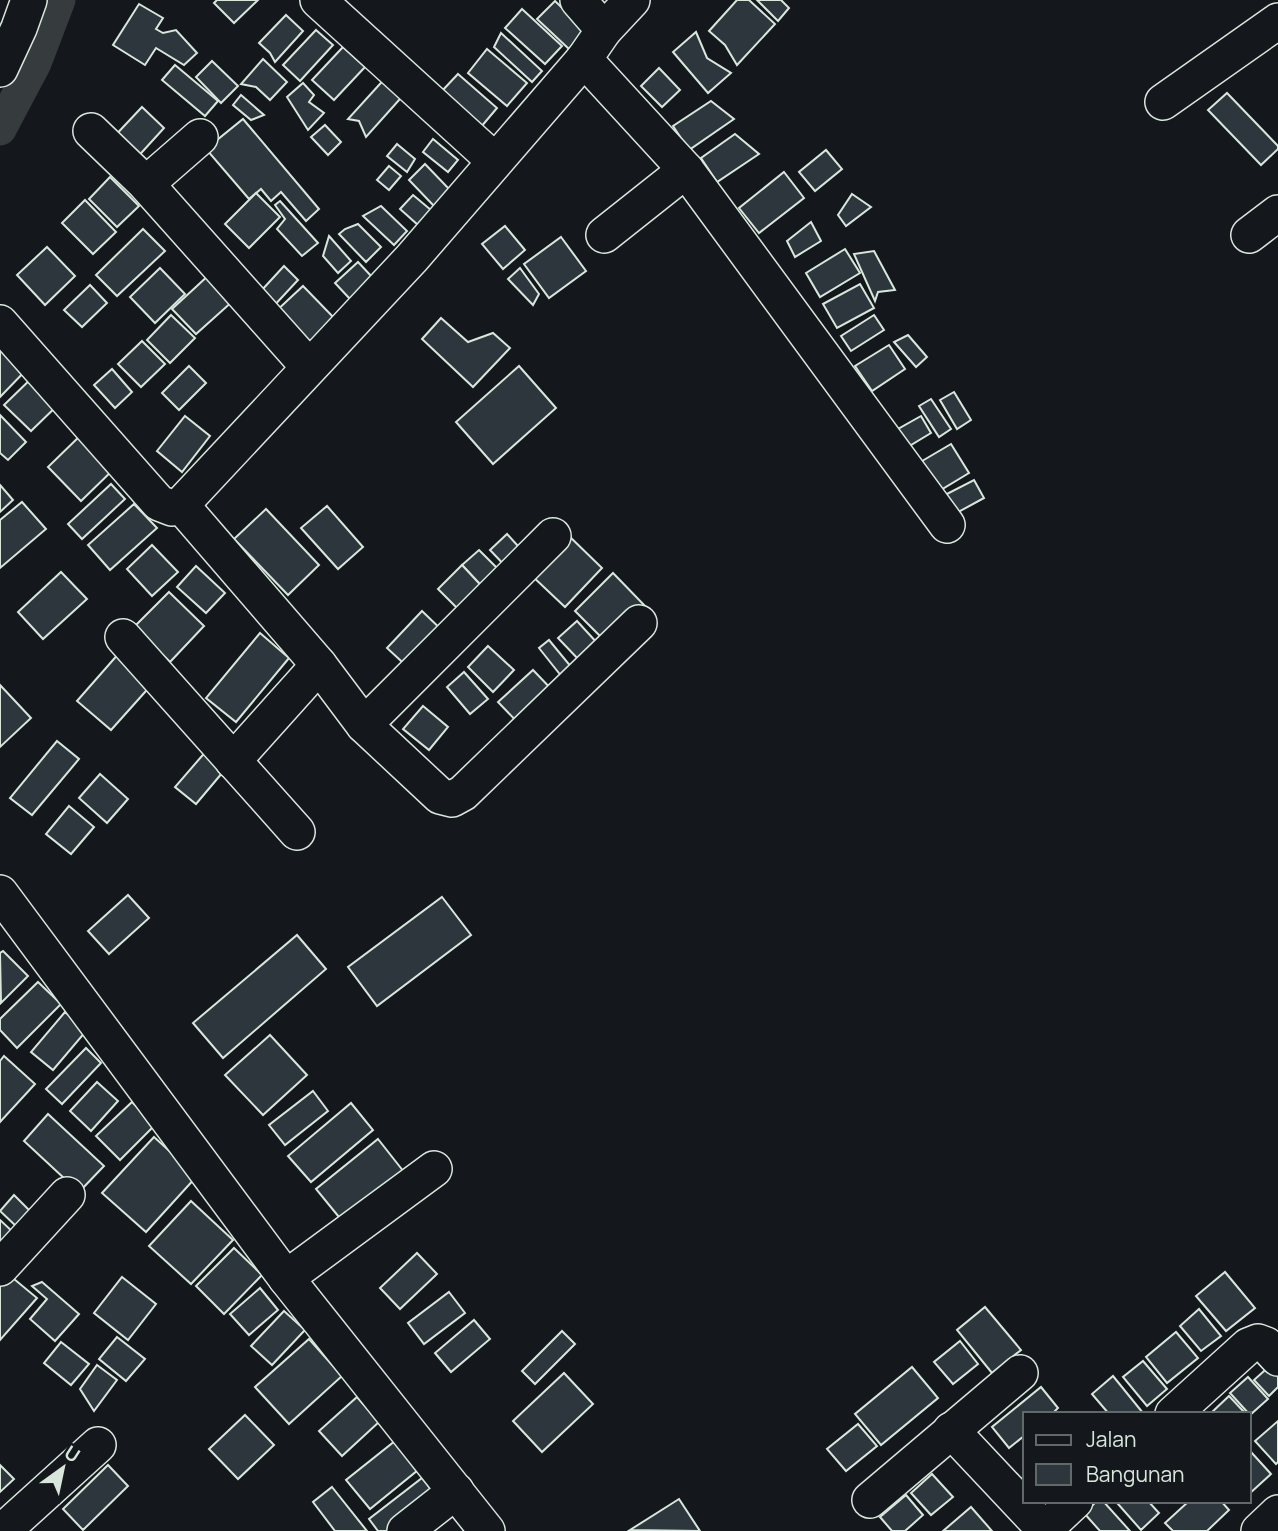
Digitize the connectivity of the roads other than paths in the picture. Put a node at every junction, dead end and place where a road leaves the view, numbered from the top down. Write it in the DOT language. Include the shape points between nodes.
graph roads {
  1 [pos="29,0"];
  2 [pos="318,0"];
  3 [pos="578,0"];
  4 [pos="632,0"];
  5 [pos="1278,21"];
  6 [pos="604,30"];
  7 [pos="584,59"];
  8 [pos="0,69"];
  9 [pos="1163,102"];
  10 [pos="91,131"];
  11 [pos="200,137"];
  12 [pos="495,161"];
  13 [pos="686,170"];
  14 [pos="146,184"];
  15 [pos="1278,213"];
  16 [pos="604,235"];
  17 [pos="1249,235"];
  18 [pos="0,323"];
  19 [pos="309,367"];
  20 [pos="181,505"];
  21 [pos="947,525"];
  22 [pos="553,536"];
  23 [pos="639,623"];
  24 [pos="122,637"];
  25 [pos="319,666"];
  26 [pos="364,724"];
  27 [pos="233,761"];
  28 [pos="297,832"];
  29 [pos="0,893"];
  30 [pos="435,1169"];
  31 [pos="67,1195"];
  32 [pos="0,1268"];
  33 [pos="286,1278"];
  34 [pos="1278,1358"];
  35 [pos="1020,1373"];
  36 [pos="1175,1412"];
  37 [pos="951,1430"];
  38 [pos="98,1445"];
  39 [pos="456,1491"];
  40 [pos="870,1500"];
  41 [pos="1074,1503"];
  42 [pos="1278,1513"];
  43 [pos="3,1531"];
  44 [pos="405,1531"];
  45 [pos="487,1531"];
  46 [pos="1044,1531"];
  47 [pos="1259,1531"];
  1 -- 8 [label="street"];
  2 -- 12 [label="street"];
  3 -- 6 [label="street"];
  4 -- 6 [label="street"];
  5 -- 9 [label="street"];
  6 -- 7 [label="street"];
  7 -- 12 [label="street"];
  7 -- 13 [label="street"];
  10 -- 14 [label="street"];
  11 -- 14 [label="street"];
  12 -- 19 [label="street"];
  13 -- 16 [label="street"];
  13 -- 21 [label="street"];
  14 -- 19 [label="street"];
  15 -- 17 [label="street"];
  18 -- 20 [label="street" via="159,503 172,508"];
  19 -- 20 [label="street"];
  20 -- 25 [label="street"];
  22 -- 26 [label="street"];
  23 -- 26 [label="street" via="452,799 440,796"];
  24 -- 27 [label="street"];
  25 -- 26 [label="street"];
  25 -- 27 [label="street"];
  27 -- 28 [label="street"];
  29 -- 33 [label="street"];
  30 -- 33 [label="street"];
  31 -- 32 [label="street"];
  33 -- 39 [label="street"];
  34 -- 36 [label="street" via="1266,1345 1248,1346"];
  35 -- 37 [label="street"];
  37 -- 40 [label="street"];
  37 -- 46 [label="street"];
  38 -- 43 [label="street"];
  39 -- 44 [label="street"];
  39 -- 45 [label="street"];
  41 -- 46 [label="street"];
  42 -- 47 [label="street"];
}
